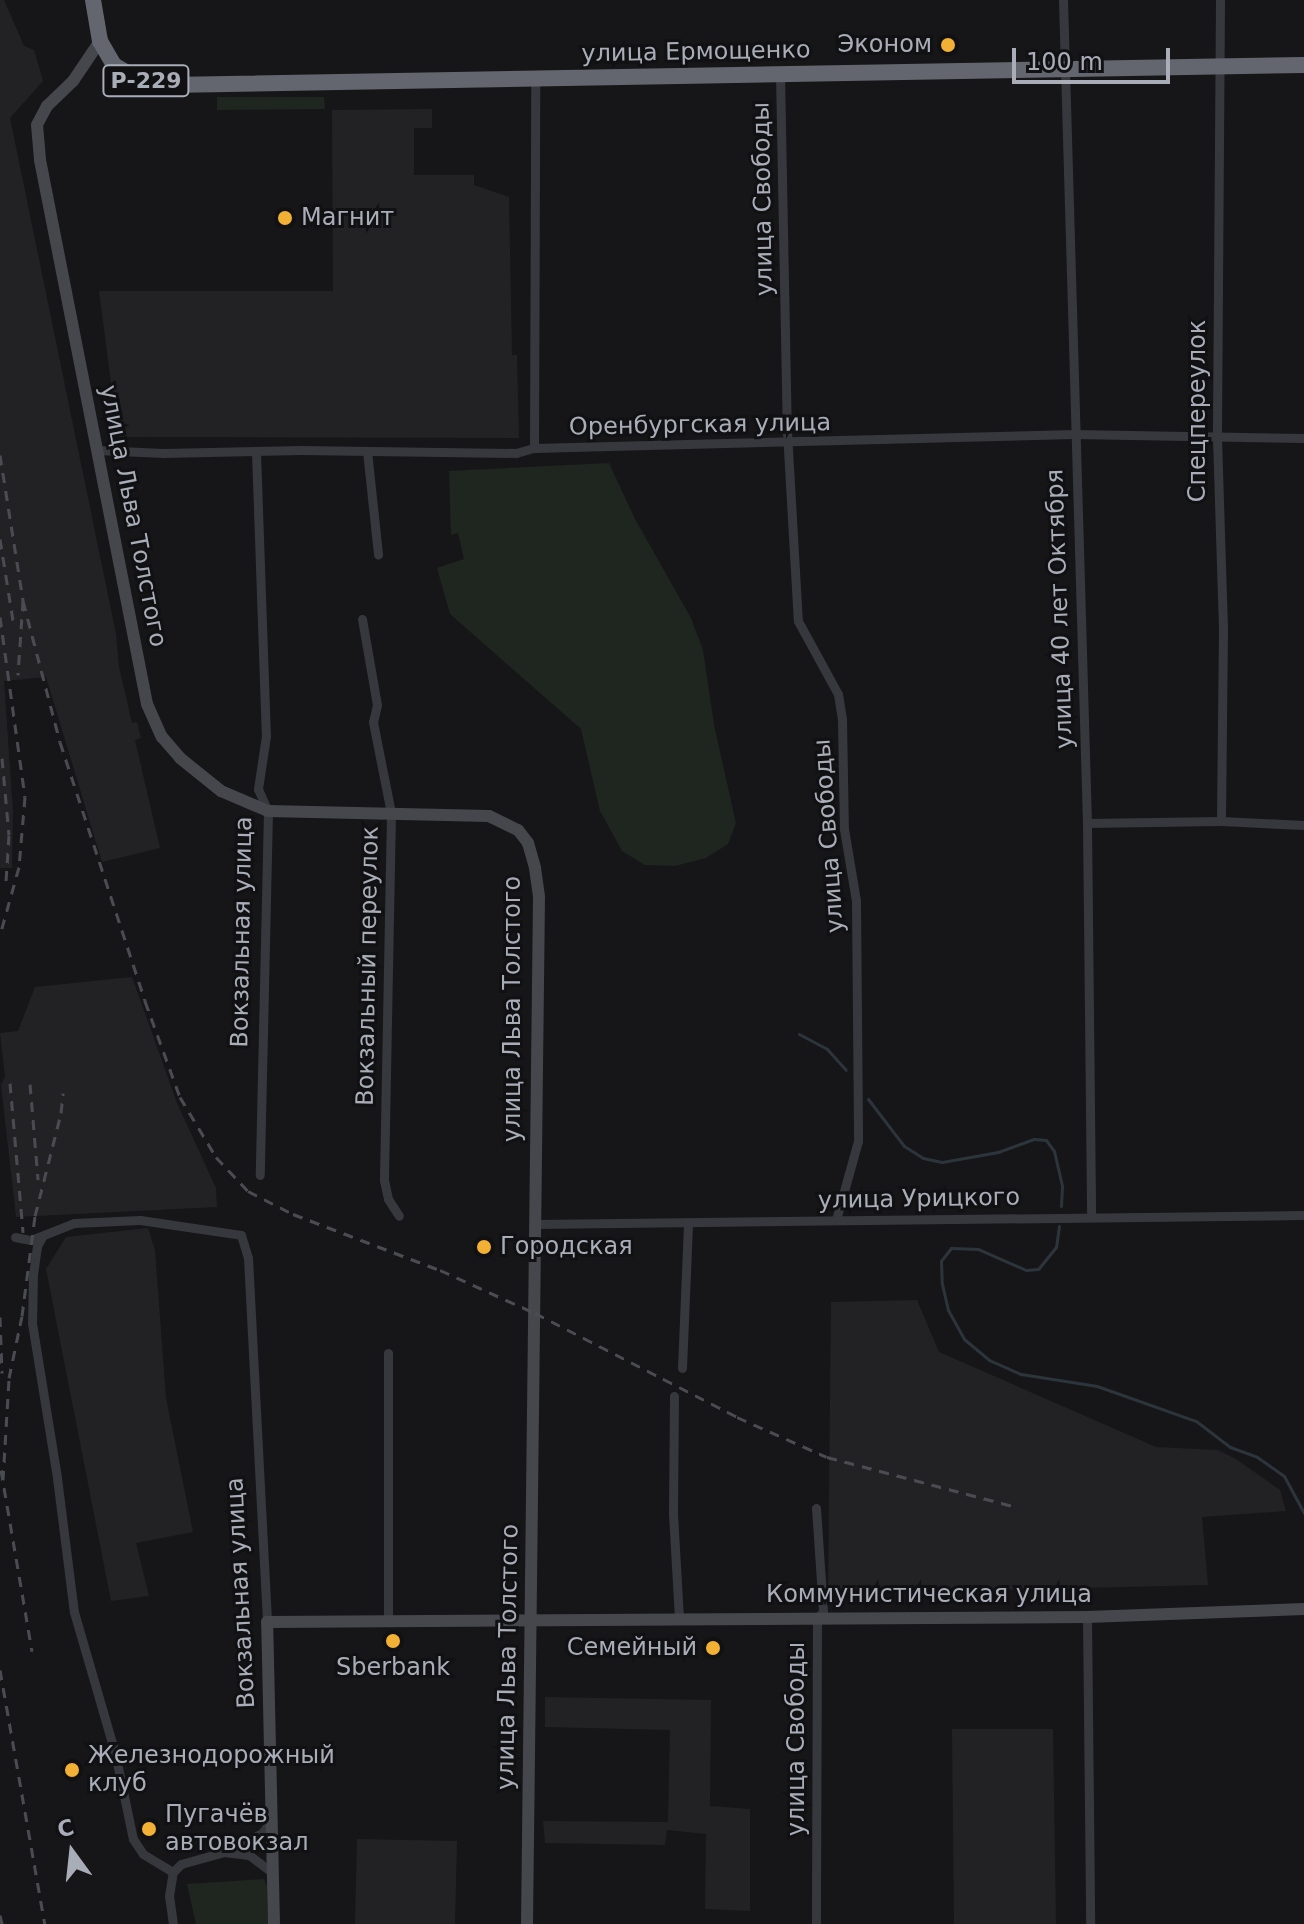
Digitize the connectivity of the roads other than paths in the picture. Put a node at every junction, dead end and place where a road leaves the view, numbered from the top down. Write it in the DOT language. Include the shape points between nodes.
graph roads {
  1 [pos="93,0"];
  2 [pos="1063,0"];
  3 [pos="1220,0"];
  4 [pos="100,41"];
  5 [pos="1304,65"];
  6 [pos="1219,67"];
  7 [pos="1065,70"];
  8 [pos="780,74"];
  9 [pos="535,79"];
  10 [pos="1074,434"];
  11 [pos="1217,438"];
  12 [pos="1304,438"];
  13 [pos="789,443"];
  14 [pos="534,448"];
  15 [pos="98,450"];
  16 [pos="367,451"];
  17 [pos="256,452"];
  18 [pos="378,554"];
  19 [pos="362,619"];
  20 [pos="268,811"];
  21 [pos="391,813"];
  22 [pos="1221,821"];
  23 [pos="1087,823"];
  24 [pos="1304,825"];
  25 [pos="260,1175"];
  26 [pos="1304,1215"];
  27 [pos="399,1216"];
  28 [pos="1091,1217"];
  29 [pos="836,1220"];
  30 [pos="688,1222"];
  31 [pos="535,1224"];
  32 [pos="15,1237"];
  33 [pos="42,1237"];
  34 [pos="388,1353"];
  35 [pos="682,1368"];
  36 [pos="674,1396"];
  37 [pos="816,1508"];
  38 [pos="1304,1609"];
  39 [pos="1087,1617"];
  40 [pos="529,1618"];
  41 [pos="817,1618"];
  42 [pos="679,1619"];
  43 [pos="388,1620"];
  44 [pos="267,1622"];
  45 [pos="271,1814"];
  46 [pos="224,1852"];
  47 [pos="173,1872"];
  48 [pos="273,1873"];
  49 [pos="173,1924"];
  50 [pos="274,1924"];
  51 [pos="527,1924"];
  52 [pos="816,1924"];
  53 [pos="1090,1924"];
  1 -- 4 [label="highway, Р-229"];
  2 -- 7 [label="street, улица 40 лет Октября"];
  3 -- 6 [label="street, Спецпереулок"];
  4 -- 9 [label="highway, улица Ермощенко / Р-229" via="114,65 136,78 170,85"];
  4 -- 15 [label="street, улица Льва Толстого" via="37,125"];
  5 -- 6 [label="highway, улица Ермощенко / Р-229"];
  6 -- 7 [label="highway, улица Ермощенко / Р-229"];
  6 -- 11 [label="street, Спецпереулок"];
  7 -- 8 [label="highway, улица Ермощенко / Р-229"];
  7 -- 10 [label="street, улица 40 лет Октября"];
  8 -- 9 [label="highway, улица Ермощенко / Р-229"];
  8 -- 13 [label="street, улица Свободы"];
  9 -- 14 [label="street"];
  10 -- 11 [label="street, Оренбургская улица"];
  10 -- 13 [label="street, Оренбургская улица"];
  10 -- 23 [label="street, улица 40 лет Октября"];
  11 -- 12 [label="street, Оренбургская улица"];
  11 -- 22 [label="street, Спецпереулок" via="1223,627"];
  13 -- 14 [label="street, Оренбургская улица"];
  13 -- 29 [label="street, улица Свободы" via="798,621 838,694 844,829 856,901 858,1141"];
  14 -- 16 [label="street, Оренбургская улица" via="516,453"];
  15 -- 17 [label="street, Оренбургская улица"];
  15 -- 20 [label="street, улица Льва Толстого" via="147,704 162,737 221,791"];
  16 -- 17 [label="street, Оренбургская улица"];
  16 -- 18 [label="street"];
  17 -- 20 [label="street, Вокзальная улица" via="266,736 258,789"];
  19 -- 21 [label="street, Вокзальный переулок" via="377,705 373,722"];
  20 -- 21 [label="street, улица Льва Толстого"];
  20 -- 25 [label="street, Вокзальная улица"];
  21 -- 27 [label="street, Вокзальный переулок" via="384,1180"];
  21 -- 31 [label="street, улица Льва Толстого" via="489,816 518,830 528,843 539,898"];
  22 -- 23 [label="street"];
  22 -- 24 [label="street"];
  23 -- 28 [label="street, улица 40 лет Октября"];
  26 -- 28 [label="street, улица Урицкого"];
  28 -- 29 [label="street, улица Урицкого"];
  29 -- 30 [label="street, улица Урицкого"];
  30 -- 31 [label="street, улица Урицкого"];
  30 -- 35 [label="street"];
  31 -- 40 [label="street, улица Льва Толстого"];
  32 -- 33 [label="street"];
  33 -- 44 [label="street, Вокзальная улица" via="74,1223 140,1220 241,1235 248,1258"];
  33 -- 47 [label="street" via="33,1273 32,1323 74,1612 115,1753 133,1839 143,1854"];
  34 -- 43 [label="street"];
  36 -- 42 [label="street"];
  37 -- 41 [label="street, улица Свободы" via="823,1612"];
  38 -- 39 [label="street, Коммунистическая улица"];
  39 -- 41 [label="street, Коммунистическая улица"];
  39 -- 53 [label="street"];
  40 -- 42 [label="street, Коммунистическая улица"];
  40 -- 43 [label="street, Коммунистическая улица"];
  40 -- 51 [label="street, улица Льва Толстого"];
  41 -- 42 [label="street, Коммунистическая улица"];
  41 -- 52 [label="street, улица Свободы"];
  43 -- 44 [label="street"];
  44 -- 45 [label="street, Вокзальная улица"];
  45 -- 46 [label="street" via="255,1837"];
  45 -- 48 [label="street, Вокзальная улица"];
  46 -- 47 [label="street" via="196,1857"];
  46 -- 48 [label="street" via="249,1855"];
  47 -- 49 [label="street"];
  48 -- 50 [label="street, Вокзальная улица"];
}
